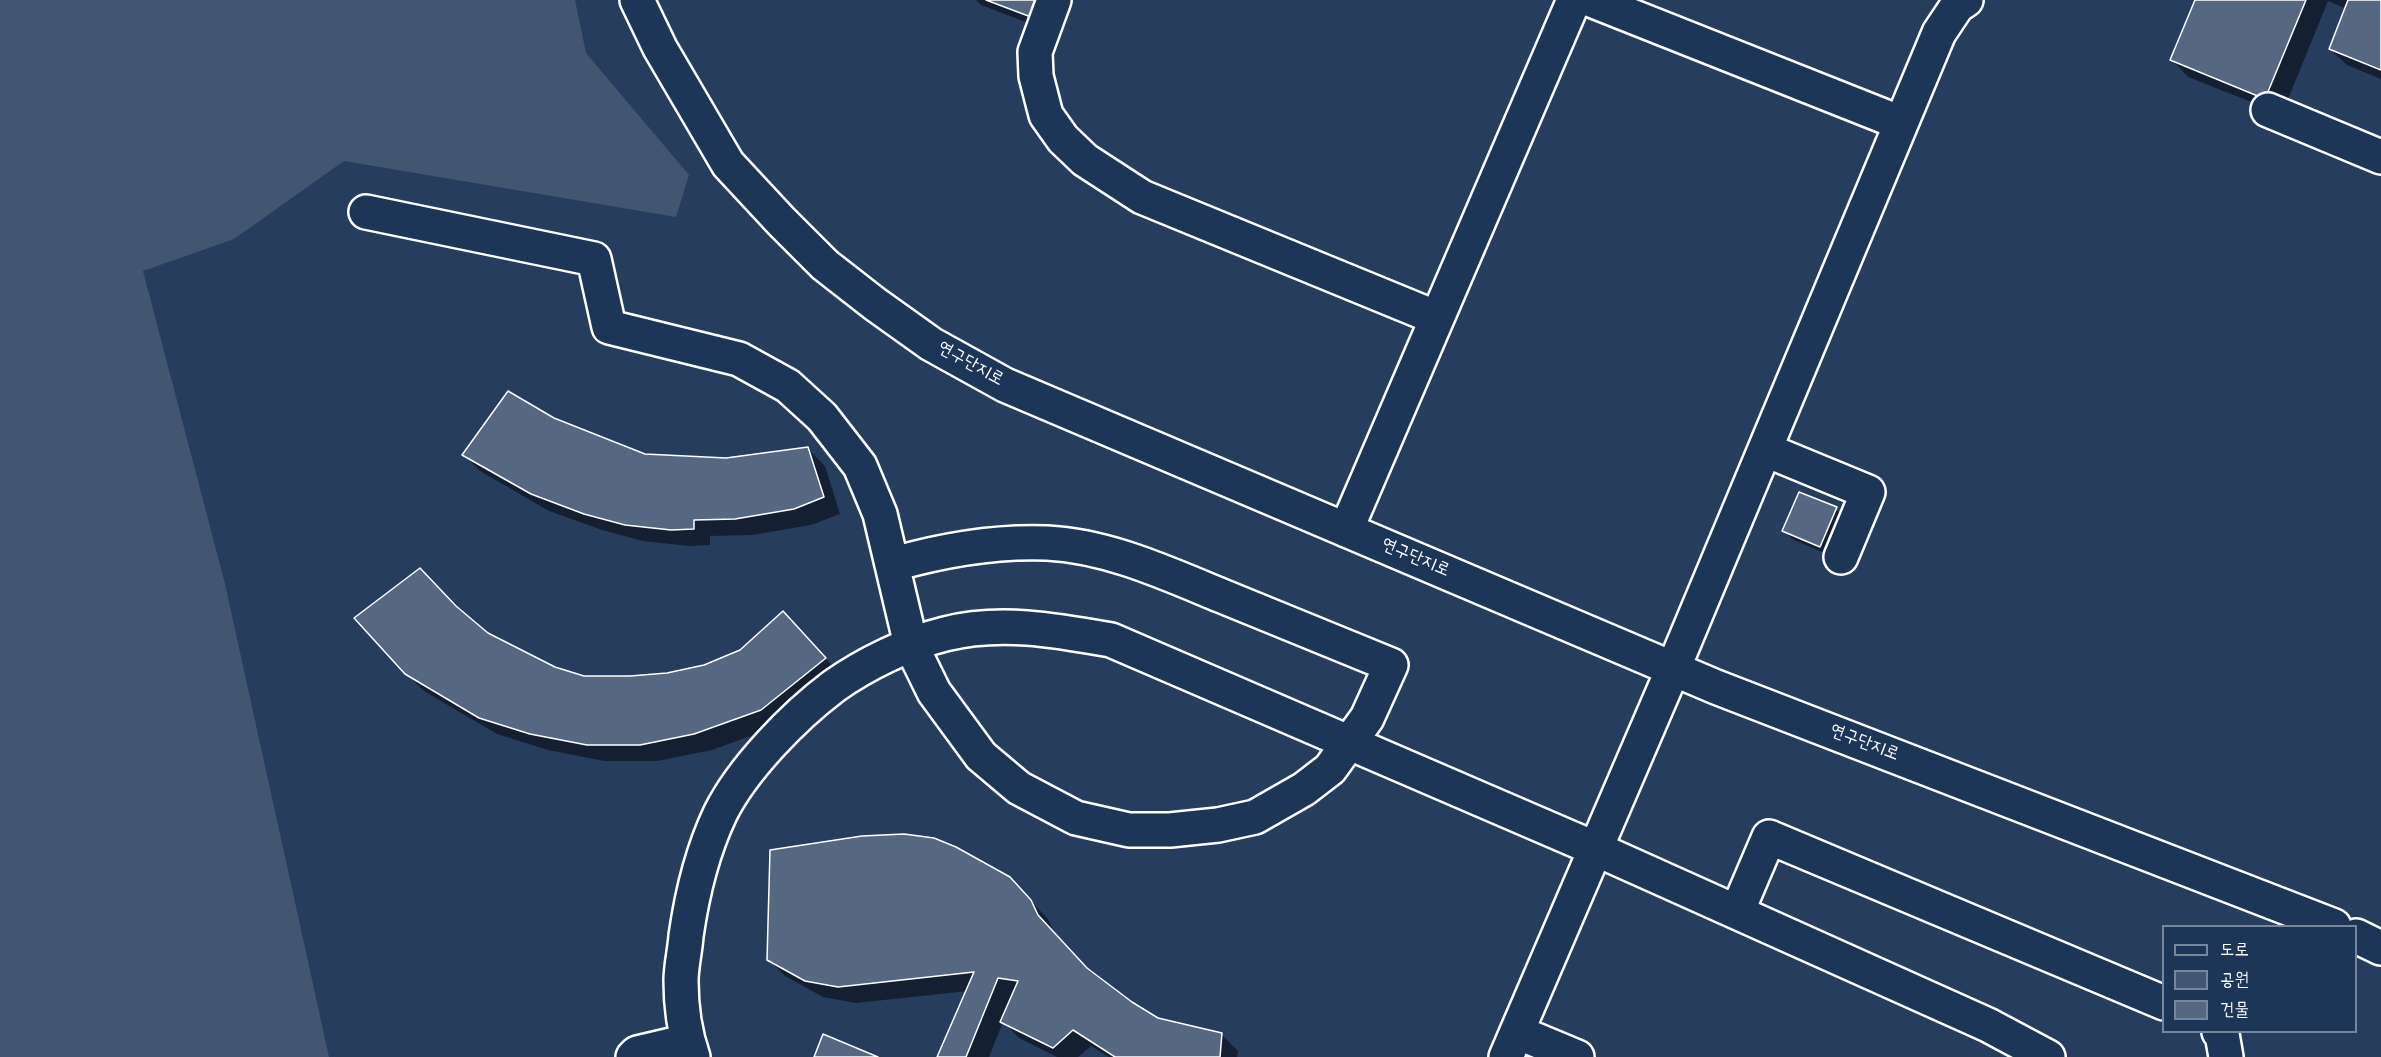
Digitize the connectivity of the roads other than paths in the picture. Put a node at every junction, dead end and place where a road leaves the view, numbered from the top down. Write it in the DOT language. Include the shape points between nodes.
graph roads {
  1 [pos="637,0"];
  2 [pos="1054,0"];
  3 [pos="1574,0"];
  4 [pos="1591,0"];
  5 [pos="1966,0"];
  6 [pos="2268,110"];
  7 [pos="1901,123"];
  8 [pos="2381,157"];
  9 [pos="366,212"];
  10 [pos="1437,318"];
  11 [pos="1766,450"];
  12 [pos="1346,530"];
  13 [pos="1841,557"];
  14 [pos="894,564"];
  15 [pos="911,645"];
  16 [pos="1673,669"];
  17 [pos="1349,742"];
  18 [pos="1596,849"];
  19 [pos="1737,912"];
  20 [pos="2329,925"];
  21 [pos="2357,937"];
  22 [pos="2381,948"];
  23 [pos="2162,1003"];
  24 [pos="2220,1033"];
  25 [pos="1512,1044"];
  26 [pos="690,1049"];
  27 [pos="633,1057"];
  28 [pos="1577,1057"];
  29 [pos="2048,1057"];
  30 [pos="2226,1057"];
  1 -- 12 [label="street, 연구단지로" via="660,48 728,164 825,265 875,304 931,344 1005,385"];
  2 -- 10 [label="street" via="1035,52 1036,76 1046,115 1085,160 1142,197"];
  3 -- 10 [label="street"];
  4 -- 7 [label="street"];
  5 -- 7 [label="street" via="1957,6 1939,33"];
  6 -- 8 [label="street"];
  7 -- 11 [label="street"];
  9 -- 14 [label="street" via="594,259 609,327 739,360 788,386 822,417 860,466 880,514"];
  10 -- 12 [label="street"];
  11 -- 13 [label="street" via="1868,492"];
  11 -- 16 [label="street"];
  12 -- 16 [label="street, 연구단지로"];
  14 -- 15 [label="street"];
  14 -- 17 [label="street" via="928,554 998,544 1048,543 1106,553 1156,569 1391,665 1367,718"];
  15 -- 17 [label="street" via="990,626 1050,629 1111,640"];
  15 -- 17 [label="street" via="934,692 981,756 1019,788 1076,818 1129,830 1170,831 1255,817 1330,769"];
  15 -- 26 [label="street" via="834,686 754,762 721,813 700,867 688,926 681,981"];
  16 -- 18 [label="street"];
  16 -- 20 [label="street, 연구단지로"];
  17 -- 18 [label="street"];
  18 -- 19 [label="street"];
  18 -- 25 [label="street"];
  19 -- 23 [label="street" via="1769,837"];
  19 -- 29 [label="street" via="1988,1025"];
  21 -- 22 [label="street"];
  24 -- 30 [label="street"];
  25 -- 28 [label="street"];
  26 -- 27 [label="street" via="637,1053"];
}
